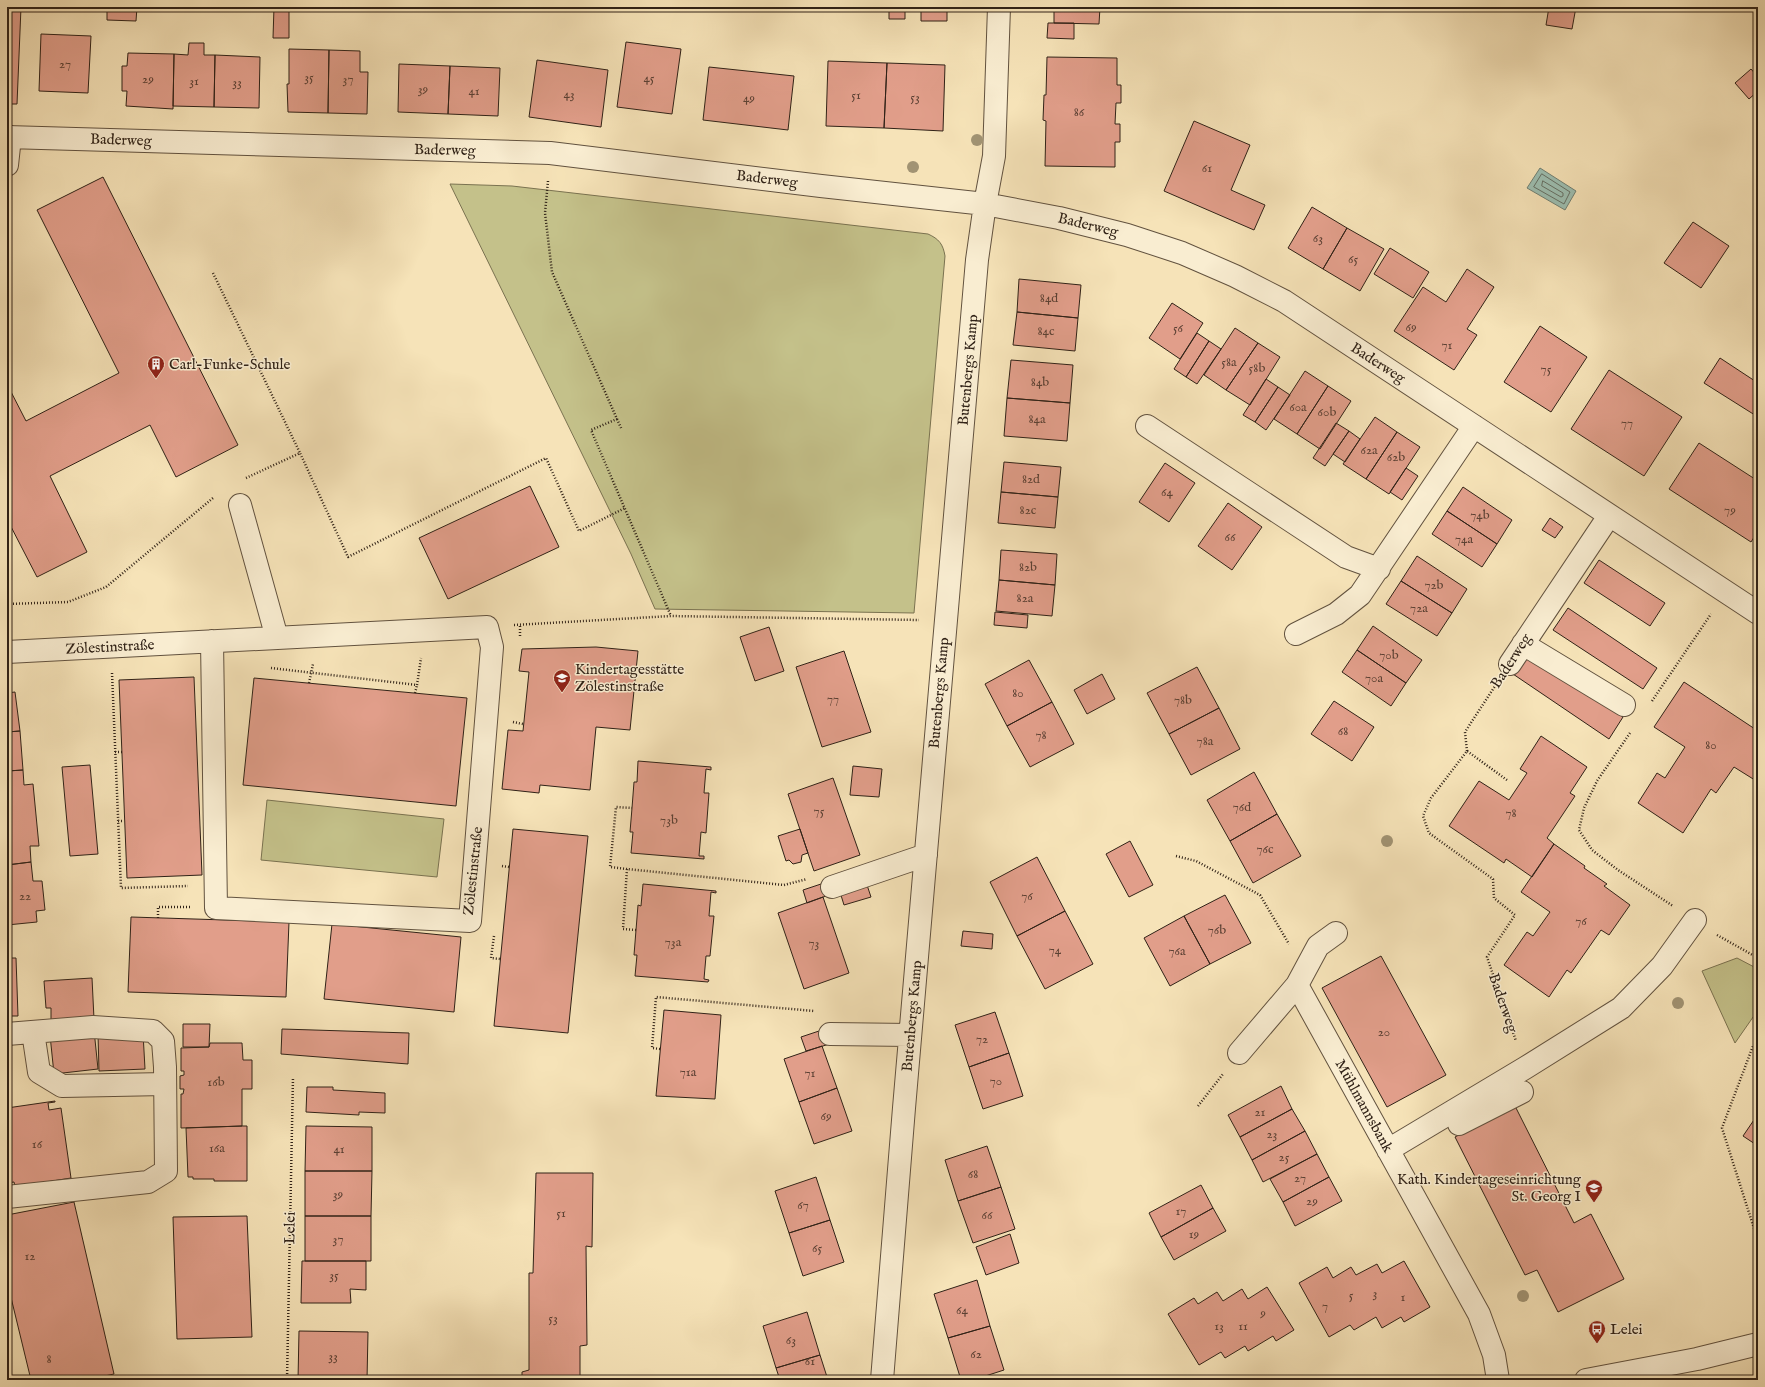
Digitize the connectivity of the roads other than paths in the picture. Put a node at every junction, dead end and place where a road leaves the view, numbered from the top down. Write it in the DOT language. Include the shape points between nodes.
graph roads {
  1 [pos="998,7"];
  2 [pos="8,137"];
  3 [pos="7,165"];
  4 [pos="985,204"];
  5 [pos="1147,426"];
  6 [pos="1474,426"];
  7 [pos="240,505"];
  8 [pos="1609,516"];
  9 [pos="1379,569"];
  10 [pos="1758,613"];
  11 [pos="1296,634"];
  12 [pos="273,638"];
  13 [pos="212,641"];
  14 [pos="1523,644"];
  15 [pos="7,652"];
  16 [pos="1510,664"];
  17 [pos="1633,710"];
  18 [pos="926,855"];
  19 [pos="822,882"];
  20 [pos="1695,920"];
  21 [pos="1336,933"];
  22 [pos="1297,985"];
  23 [pos="33,1032"];
  24 [pos="7,1034"];
  25 [pos="830,1034"];
  26 [pos="910,1035"];
  27 [pos="1239,1053"];
  28 [pos="165,1084"];
  29 [pos="1522,1092"];
  30 [pos="1390,1154"];
  31 [pos="7,1197"];
  32 [pos="1758,1344"];
  33 [pos="882,1380"];
  34 [pos="1498,1380"];
  35 [pos="1586,1380"];
  1 -- 4 [label="street, Butenbergs Kamp" via="994,156"];
  2 -- 3 [label="street"];
  2 -- 4 [label="street, Baderweg" via="550,153"];
  4 -- 6 [label="street, Baderweg" via="1059,218 1127,235 1182,253 1235,276 1284,301"];
  4 -- 18 [label="street, Butenbergs Kamp" via="977,260"];
  5 -- 9 [label="street" via="1346,557"];
  6 -- 8 [label="street, Baderweg"];
  6 -- 9 [label="street"];
  7 -- 12 [label="street"];
  8 -- 10 [label="street, Baderweg"];
  8 -- 14 [label="street, Baderweg"];
  9 -- 11 [label="street" via="1360,594 1336,614"];
  12 -- 13 [label="street, Zölestinstraße"];
  12 -- 13 [label="street, Zölestinstraße" via="487,627 492,647 470,921 216,908"];
  13 -- 15 [label="street, Zölestinstraße"];
  14 -- 16 [label="street, Baderweg"];
  14 -- 17 [label="street"];
  18 -- 19 [label="street"];
  18 -- 26 [label="street, Butenbergs Kamp"];
  20 -- 30 [label="street" via="1662,966 1621,1008"];
  21 -- 22 [label="street" via="1318,946"];
  22 -- 27 [label="street"];
  22 -- 30 [label="street, Mühlmannsbank"];
  23 -- 24 [label="street"];
  23 -- 28 [label="street" via="39,1072 62,1086"];
  23 -- 28 [label="street" via="93,1027 153,1031 163,1041"];
  25 -- 26 [label="street"];
  26 -- 33 [label="street, Butenbergs Kamp"];
  28 -- 31 [label="street" via="166,1171 148,1182"];
  29 -- 30 [label="street"];
  30 -- 34 [label="street, Mühlmannsbank" via="1479,1314 1494,1355"];
  32 -- 35 [label="street" via="1697,1359"];
}
